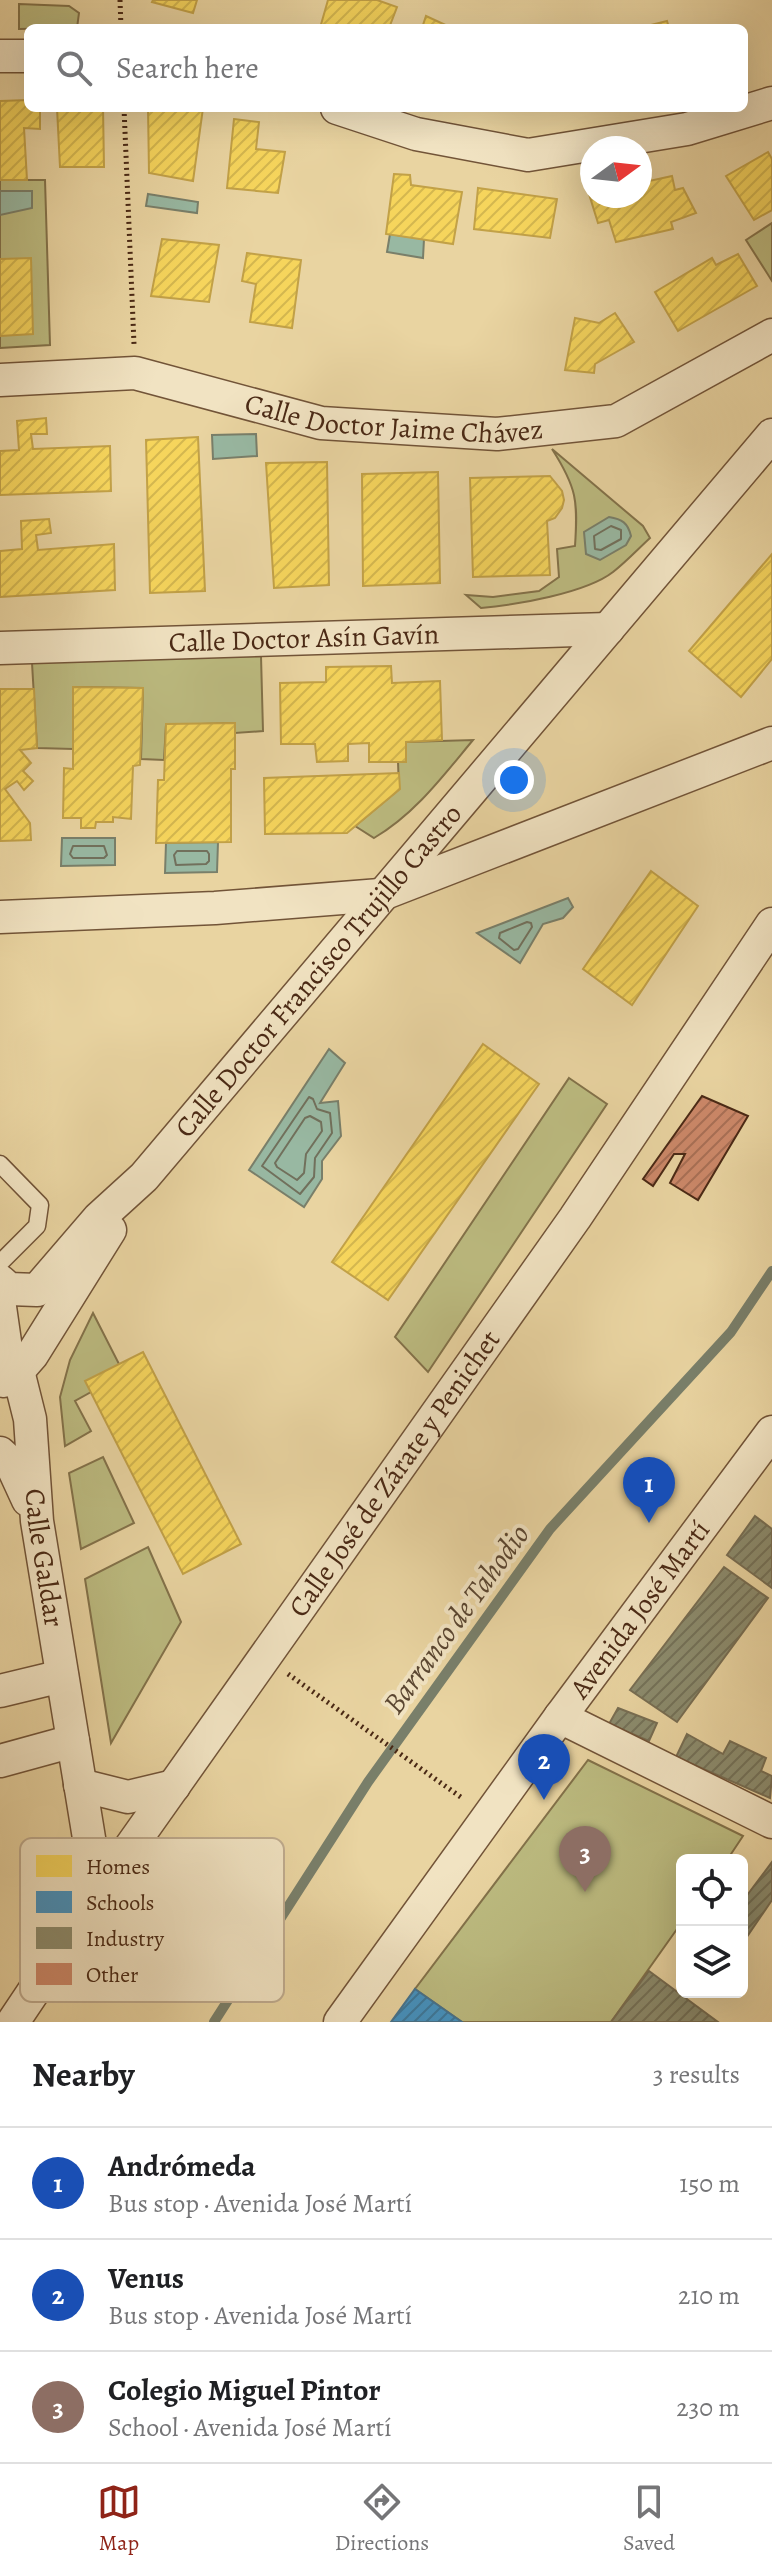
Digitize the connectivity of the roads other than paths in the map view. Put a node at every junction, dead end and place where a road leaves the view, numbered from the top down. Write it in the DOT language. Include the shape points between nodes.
graph roads {
  1 [pos="0,56"];
  2 [pos="24,56"];
  3 [pos="772,103"];
  4 [pos="748,110"];
  5 [pos="349,112"];
  6 [pos="743,112"];
  7 [pos="772,335"];
  8 [pos="0,380"];
  9 [pos="772,435"];
  10 [pos="608,629"];
  11 [pos="0,648"];
  12 [pos="765,750"];
  13 [pos="380,895"];
  14 [pos="0,917"];
  15 [pos="772,924"];
  16 [pos="0,1164"];
  17 [pos="144,1177"];
  18 [pos="0,1263"];
  19 [pos="0,1281"];
  20 [pos="0,1307"];
  21 [pos="6,1368"];
  22 [pos="772,1432"];
  23 [pos="0,1453"];
  24 [pos="37,1521"];
  25 [pos="62,1676"];
  26 [pos="0,1691"];
  27 [pos="560,1717"];
  28 [pos="73,1741"];
  29 [pos="0,1761"];
  30 [pos="80,1785"];
  31 [pos="174,1786"];
  32 [pos="772,1822"];
  33 [pos="89,1838"];
  34 [pos="137,1838"];
  35 [pos="26,2002"];
  36 [pos="13,2022"];
  37 [pos="340,2022"];
  1 -- 2 [label="street"];
  3 -- 4 [label="street"];
  5 -- 6 [label="street" via="416,134 528,155 687,129"];
  7 -- 8 [label="street, Calle Doctor Jaime Chávez" via="616,421 497,434 321,423 135,373"];
  9 -- 10 [label="street, Calle Doctor Francisco Trujillo Castro"];
  10 -- 11 [label="street, Calle Doctor Asín Gavín"];
  10 -- 13 [label="street, Calle Doctor Francisco Trujillo Castro"];
  12 -- 13 [label="street"];
  13 -- 14 [label="street"];
  13 -- 17 [label="street, Calle Doctor Francisco Trujillo Castro"];
  15 -- 31 [label="street, Calle José de Zárate y Penichet" via="575,1218"];
  16 -- 18 [label="lane" via="40,1205 37,1226"];
  17 -- 19 [label="street, Calle Doctor Francisco Trujillo Castro" via="99,1218 37,1290 9,1289"];
  17 -- 21 [label="street, Calle Doctor Francisco Trujillo Castro" via="32,1355"];
  20 -- 21 [label="street, Calle Galdar"];
  21 -- 24 [label="street, Calle Galdar" via="30,1419"];
  22 -- 27 [label="street, Avenida José Martí"];
  23 -- 24 [label="street" via="11,1463"];
  24 -- 25 [label="street, Calle Galdar"];
  25 -- 26 [label="street"];
  25 -- 28 [label="street, Calle Galdar"];
  27 -- 32 [label="street"];
  27 -- 37 [label="street, Avenida José Martí"];
  28 -- 29 [label="street"];
  28 -- 30 [label="street, Calle Galdar"];
  30 -- 31 [label="street" via="128,1797"];
  30 -- 33 [label="street, Calle Galdar"];
  31 -- 34 [label="street, Calle José de Zárate y Penichet"];
  35 -- 36 [label="street, Calle José de Zárate y Penichet"];
}
